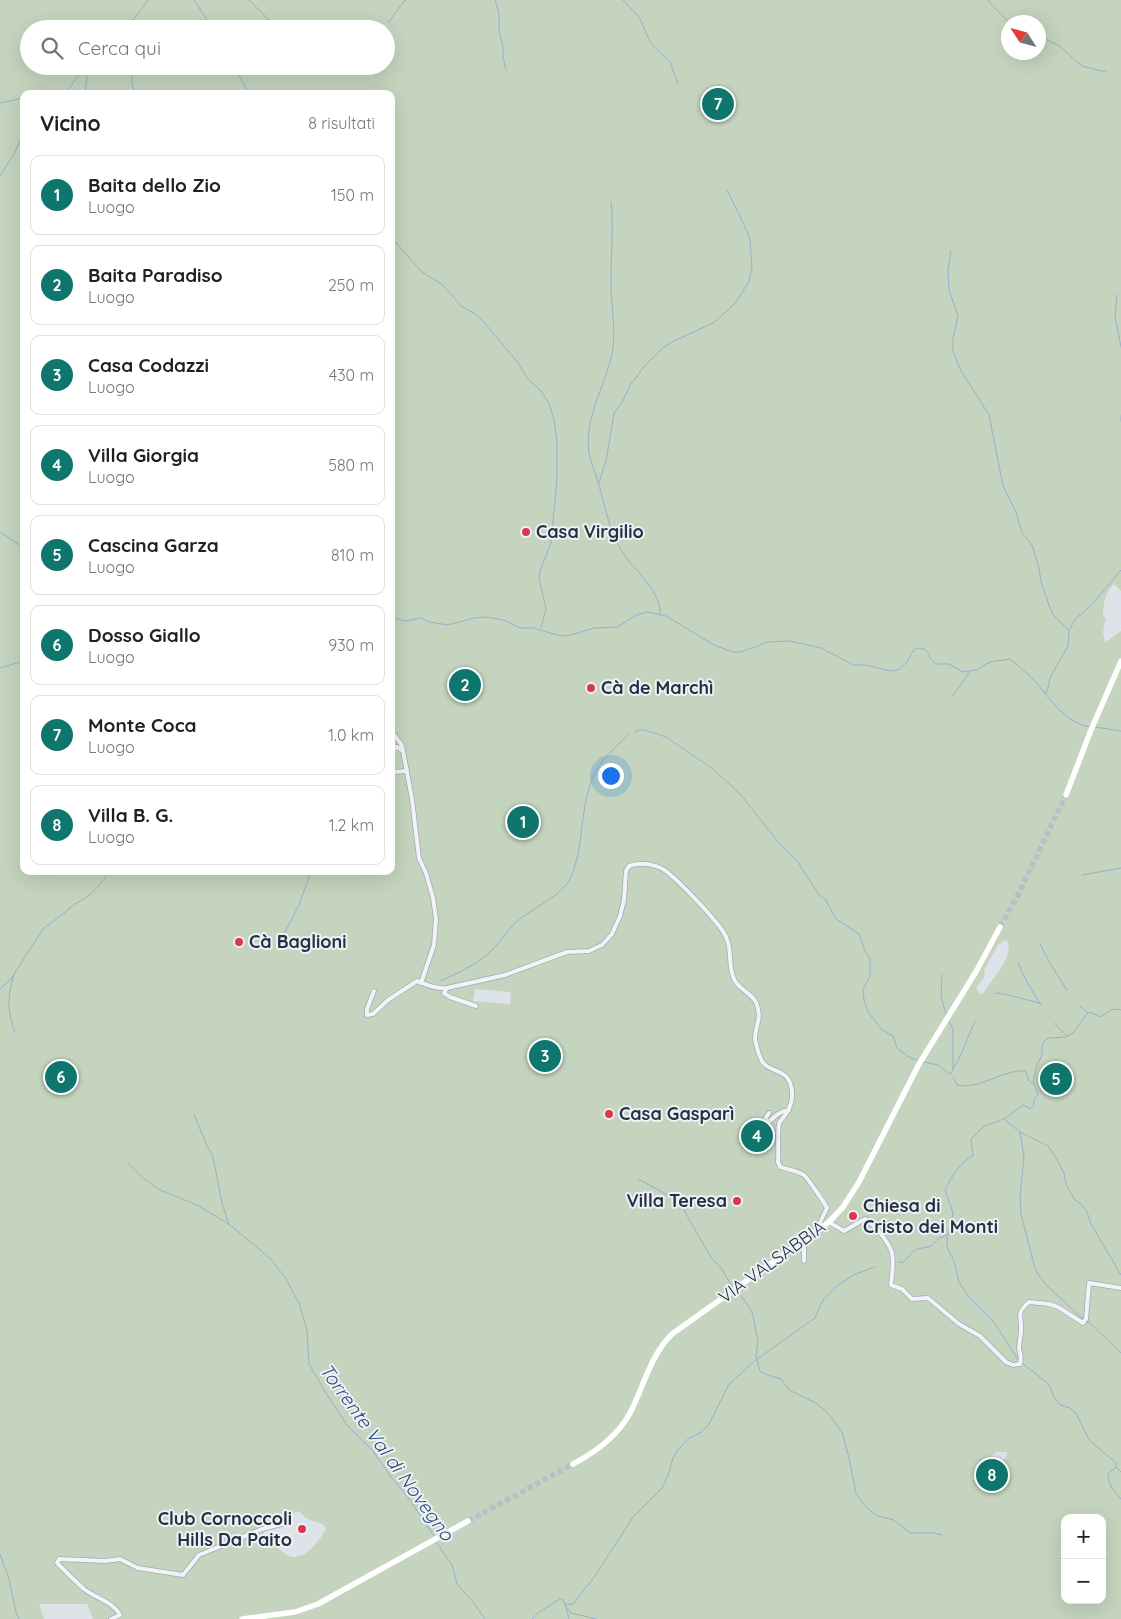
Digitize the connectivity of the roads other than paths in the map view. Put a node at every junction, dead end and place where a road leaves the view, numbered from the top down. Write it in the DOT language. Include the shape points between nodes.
graph roads {
  1 [pos="1121,661"];
  2 [pos="395,736"];
  3 [pos="395,747"];
  4 [pos="403,751"];
  5 [pos="407,771"];
  6 [pos="395,772"];
  7 [pos="1067,794"];
  8 [pos="1000,927"];
  9 [pos="421,982"];
  10 [pos="447,988"];
  11 [pos="374,991"];
  12 [pos="476,1006"];
  13 [pos="789,1110"];
  14 [pos="769,1113"];
  15 [pos="829,1222"];
  16 [pos="816,1231"];
  17 [pos="804,1248"];
  18 [pos="804,1261"];
  19 [pos="1121,1288"];
  20 [pos="573,1464"];
  21 [pos="466,1522"];
  22 [pos="282,1524"];
  23 [pos="111,1619"];
  24 [pos="242,1619"];
  1 -- 7 [label="main road"];
  2 -- 4 [label="street"];
  3 -- 4 [label="street"];
  4 -- 5 [label="street"];
  5 -- 6 [label="street"];
  5 -- 9 [label="street" via="418,850 433,898 436,920 434,945"];
  8 -- 15 [label="main road, VIA VALSABBIA" via="919,1064 859,1182"];
  9 -- 10 [label="street" via="429,987"];
  9 -- 11 [label="street" via="417,981 373,1014 367,1015"];
  10 -- 12 [label="street" via="444,993 450,997"];
  10 -- 13 [label="street" via="505,975 567,952 589,951 602,945 612,934 620,916 629,866 639,862 652,864 670,874 726,936 733,976 741,990 755,998 758,1006 760,1016 755,1039 760,1058 768,1066 784,1073 791,1085"];
  13 -- 14 [label="street" via="769,1122 765,1119"];
  13 -- 16 [label="street" via="780,1122 778,1162 780,1167 807,1177 825,1204 827,1208"];
  15 -- 16 [label="main road, VIA VALSABBIA"];
  15 -- 19 [label="street" via="844,1231 865,1220 870,1222 892,1252 891,1285 902,1289 912,1299 928,1298 1013,1365 1020,1364 1022,1360 1018,1317 1029,1302 1058,1307 1082,1324 1086,1319 1089,1283"];
  16 -- 20 [label="main road, VIA VALSABBIA" via="666,1340 652,1361 618,1431 602,1446"];
  17 -- 18 [label="street"];
  21 -- 24 [label="main road" via="318,1604 295,1612"];
  22 -- 23 [label="street" via="199,1555 183,1575 138,1568 120,1559 96,1562 60,1560 57,1563 84,1589 119,1612 120,1615"];
}
